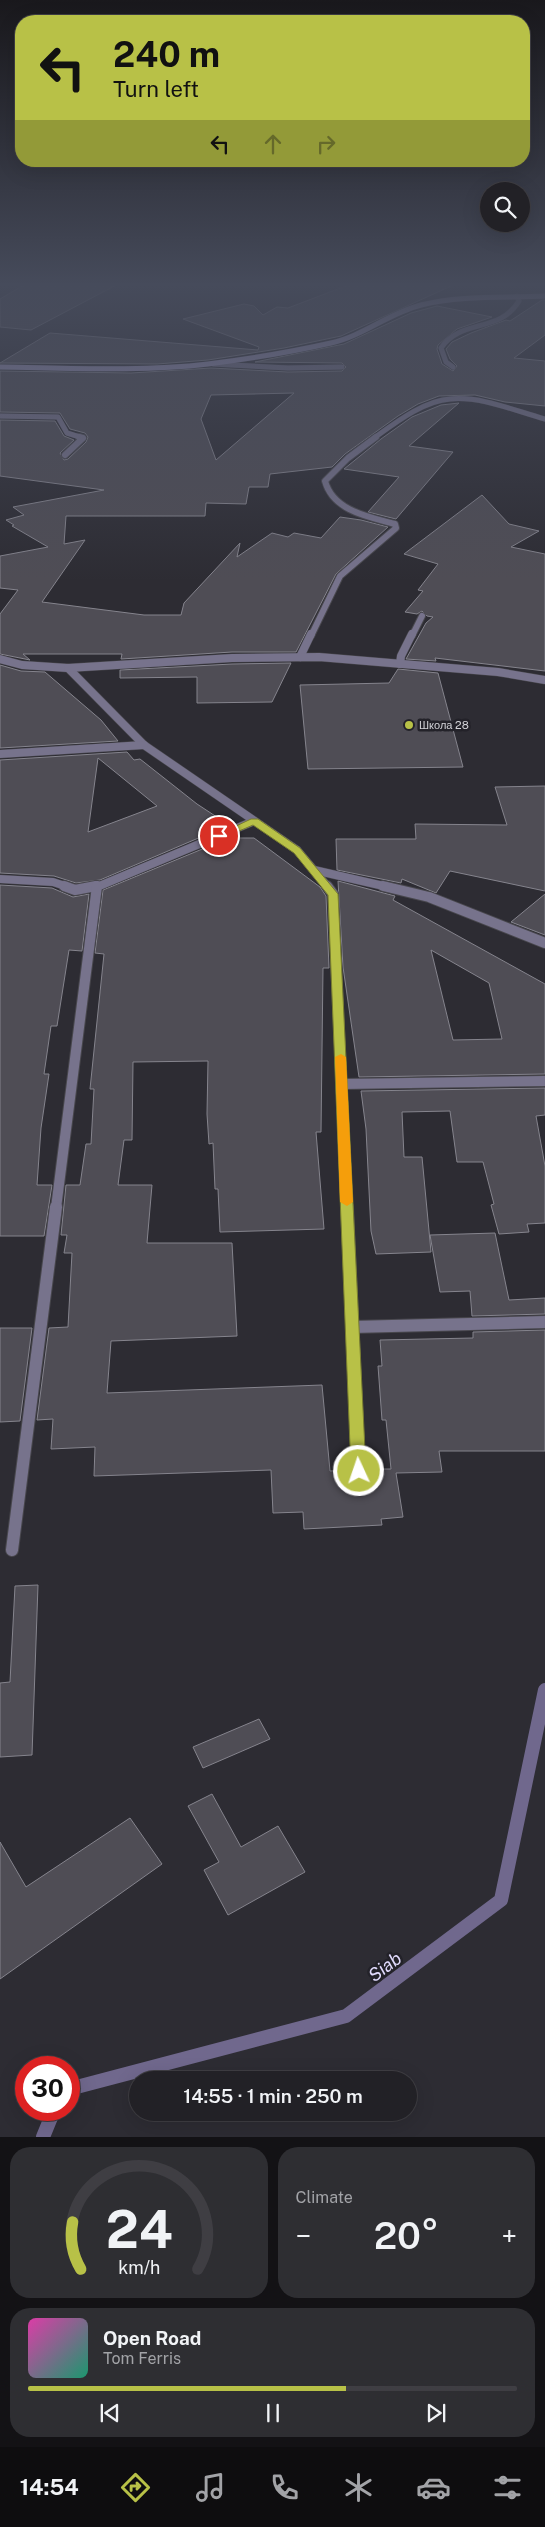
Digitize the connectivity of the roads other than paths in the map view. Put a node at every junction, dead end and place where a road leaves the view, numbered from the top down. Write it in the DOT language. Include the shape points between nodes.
graph roads {
  1 [pos="0,416"];
  2 [pos="545,420"];
  3 [pos="65,455"];
  4 [pos="422,616"];
  5 [pos="300,657"];
  6 [pos="0,658"];
  7 [pos="400,664"];
  8 [pos="68,668"];
  9 [pos="545,680"];
  10 [pos="144,745"];
  11 [pos="0,754"];
  12 [pos="254,821"];
  13 [pos="314,870"];
  14 [pos="0,879"];
  15 [pos="97,886"];
  16 [pos="545,943"];
  17 [pos="545,1082"];
  18 [pos="342,1084"];
  19 [pos="545,1322"];
  20 [pos="352,1327"];
  21 [pos="359,1471"];
  22 [pos="12,1550"];
  1 -- 3 [label="street" via="58,417 67,433 83,438"];
  2 -- 5 [label="street" via="473,400 438,401 387,430 332,471 325,480 328,492 356,514 395,524 396,528 340,576"];
  4 -- 7 [label="street"];
  5 -- 7 [label="street"];
  5 -- 8 [label="street"];
  6 -- 8 [label="street" via="22,665"];
  7 -- 9 [label="street" via="498,672"];
  8 -- 10 [label="street"];
  10 -- 11 [label="street"];
  10 -- 12 [label="street"];
  12 -- 13 [label="street" via="297,850"];
  12 -- 15 [label="street"];
  13 -- 16 [label="street" via="429,897"];
  13 -- 18 [label="street" via="333,894"];
  14 -- 15 [label="street" via="53,882 75,890"];
  15 -- 22 [label="street"];
  17 -- 18 [label="street"];
  18 -- 20 [label="street"];
  19 -- 20 [label="street"];
  20 -- 21 [label="street"];
}
